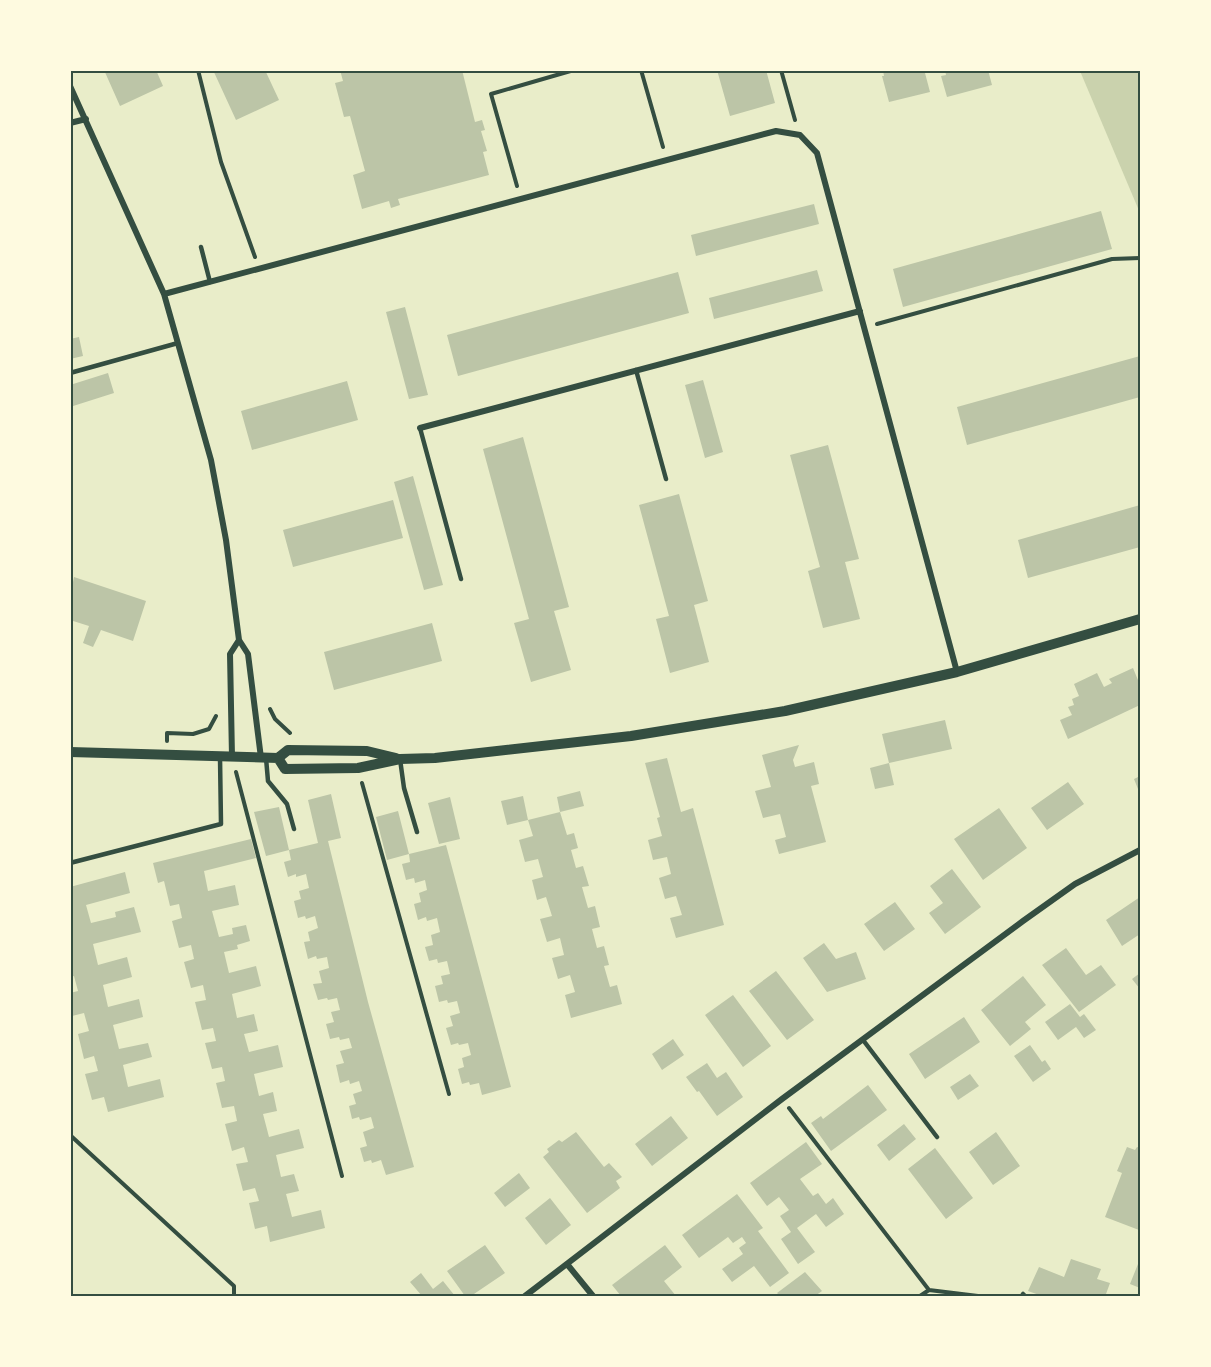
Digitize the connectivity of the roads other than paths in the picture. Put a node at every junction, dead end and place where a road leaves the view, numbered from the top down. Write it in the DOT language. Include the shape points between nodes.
graph roads {
  1 [pos="70,86"];
  2 [pos="86,119"];
  3 [pos="70,123"];
  4 [pos="201,247"];
  5 [pos="210,282"];
  6 [pos="164,294"];
  7 [pos="860,311"];
  8 [pos="178,343"];
  9 [pos="636,370"];
  10 [pos="70,373"];
  11 [pos="420,428"];
  12 [pos="666,479"];
  13 [pos="461,579"];
  14 [pos="1140,619"];
  15 [pos="239,639"];
  16 [pos="957,672"];
  17 [pos="70,752"];
  18 [pos="220,757"];
  19 [pos="232,757"];
  20 [pos="264,758"];
  21 [pos="278,758"];
  22 [pos="400,759"];
  23 [pos="294,829"];
  24 [pos="417,832"];
  25 [pos="1140,850"];
  26 [pos="70,863"];
  27 [pos="863,1040"];
  28 [pos="937,1137"];
  29 [pos="567,1264"];
  30 [pos="525,1296"];
  31 [pos="593,1296"];
  1 -- 2 [label="street"];
  2 -- 3 [label="street"];
  2 -- 6 [label="street"];
  4 -- 5 [label="lane"];
  5 -- 6 [label="street"];
  5 -- 7 [label="street" via="776,131 800,135 817,153"];
  6 -- 8 [label="street"];
  7 -- 9 [label="street"];
  7 -- 16 [label="street"];
  8 -- 10 [label="lane"];
  8 -- 15 [label="street" via="211,460"];
  9 -- 11 [label="street"];
  9 -- 12 [label="lane"];
  11 -- 13 [label="lane"];
  14 -- 16 [label="street"];
  15 -- 19 [label="street" via="230,654"];
  15 -- 20 [label="street" via="248,654"];
  16 -- 22 [label="street" via="785,711 631,736"];
  17 -- 18 [label="street"];
  18 -- 19 [label="street"];
  18 -- 26 [label="lane" via="221,824"];
  19 -- 20 [label="street"];
  20 -- 21 [label="street"];
  20 -- 23 [label="lane" via="268,781 287,804"];
  21 -- 22 [label="street" via="288,750 367,751"];
  21 -- 22 [label="street" via="285,769 358,768"];
  22 -- 24 [label="lane"];
  25 -- 27 [label="street" via="1075,884"];
  27 -- 28 [label="lane"];
  27 -- 29 [label="street"];
  29 -- 30 [label="street"];
  29 -- 31 [label="street"];
}
